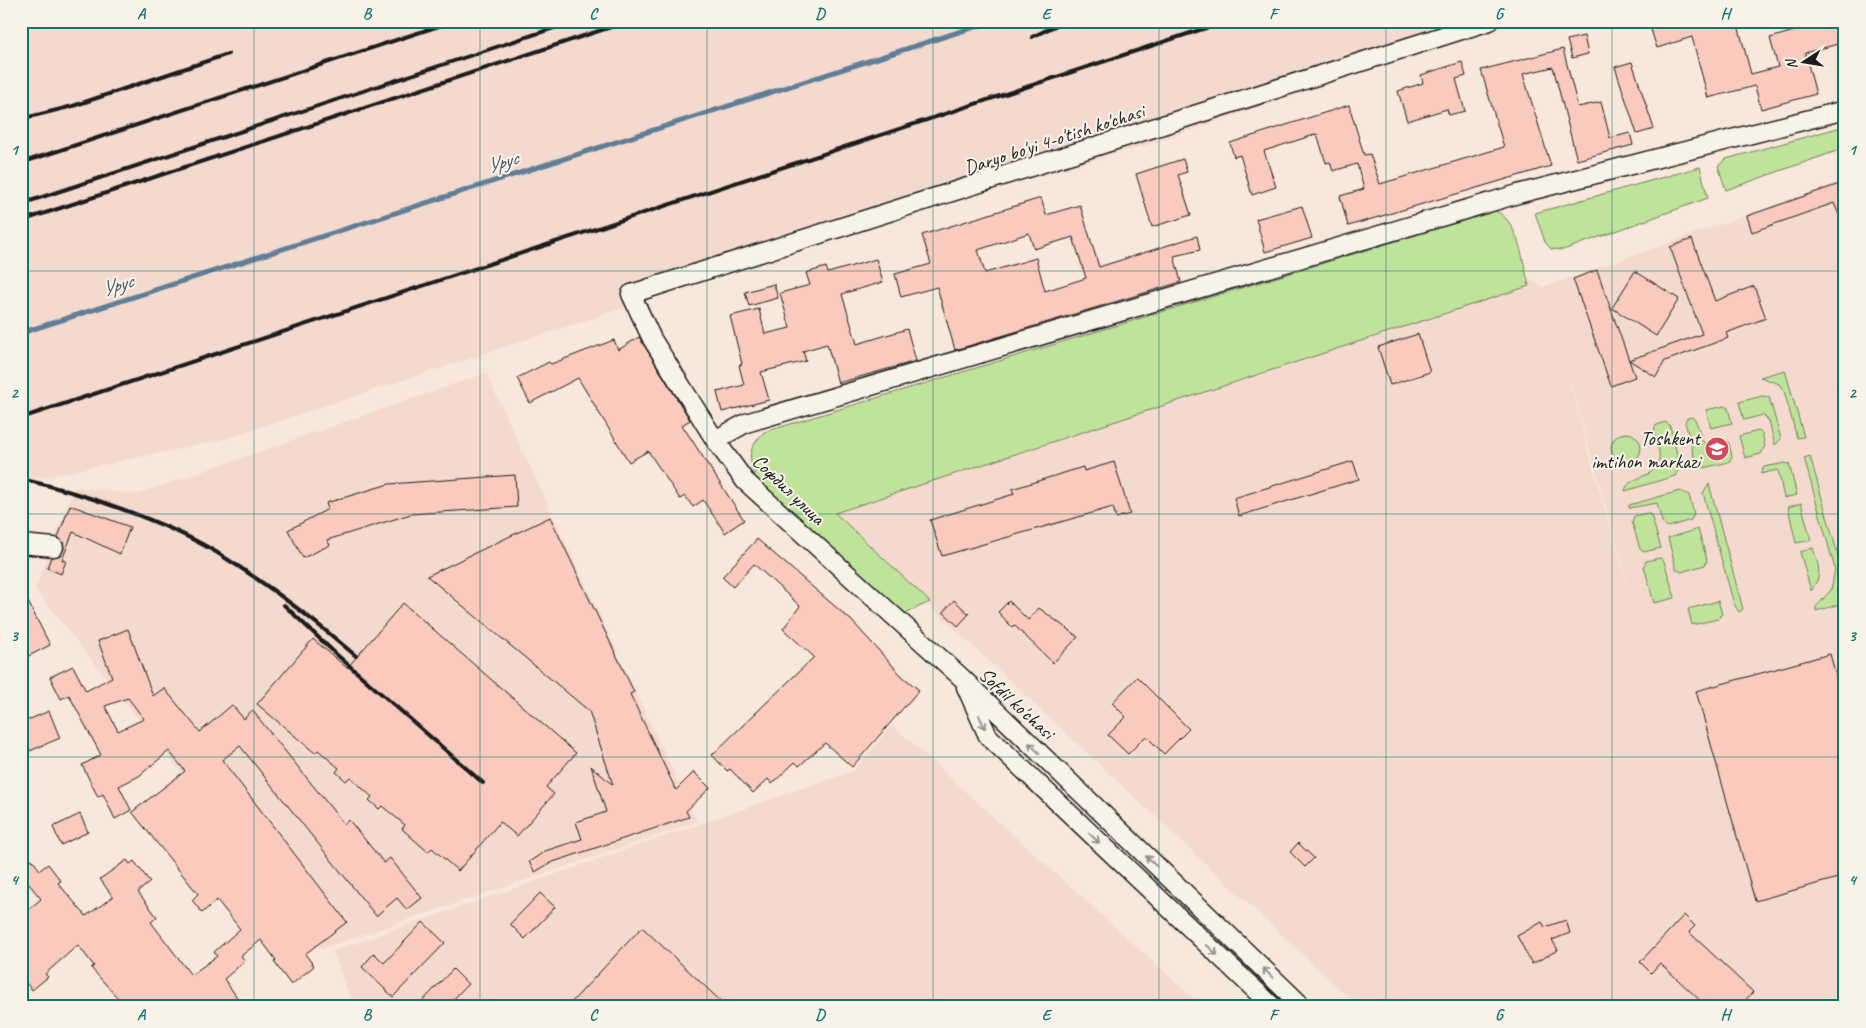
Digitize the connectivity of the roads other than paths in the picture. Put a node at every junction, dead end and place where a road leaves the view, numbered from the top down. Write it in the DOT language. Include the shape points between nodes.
graph roads {
  1 [pos="1490,21"];
  2 [pos="1845,110"];
  3 [pos="631,294"];
  4 [pos="715,440"];
  5 [pos="21,544"];
  6 [pos="54,547"];
  7 [pos="962,678"];
  8 [pos="1174,884"];
  9 [pos="1159,900"];
  10 [pos="1273,1007"];
  11 [pos="1304,1007"];
  1 -- 3 [label="street, Daryo bo'yi 4-o'tish ko'chasi"];
  2 -- 4 [label="street" via="1509,197 746,423"];
  3 -- 4 [label="street, Софдил улица" via="652,338"];
  4 -- 7 [label="street, Софдил улица" via="745,481"];
  5 -- 6 [label="street"];
  8 -- 7 [label="street, Sofdil ko'chasi, one-way"];
  7 -- 9 [label="street, Sofdil ko'chasi, one-way" via="988,736"];
  8 -- 9 [label="street"];
  11 -- 8 [label="street, Sofdil ko'chasi, one-way"];
  9 -- 10 [label="street, Sofdil ko'chasi, one-way"];
}
